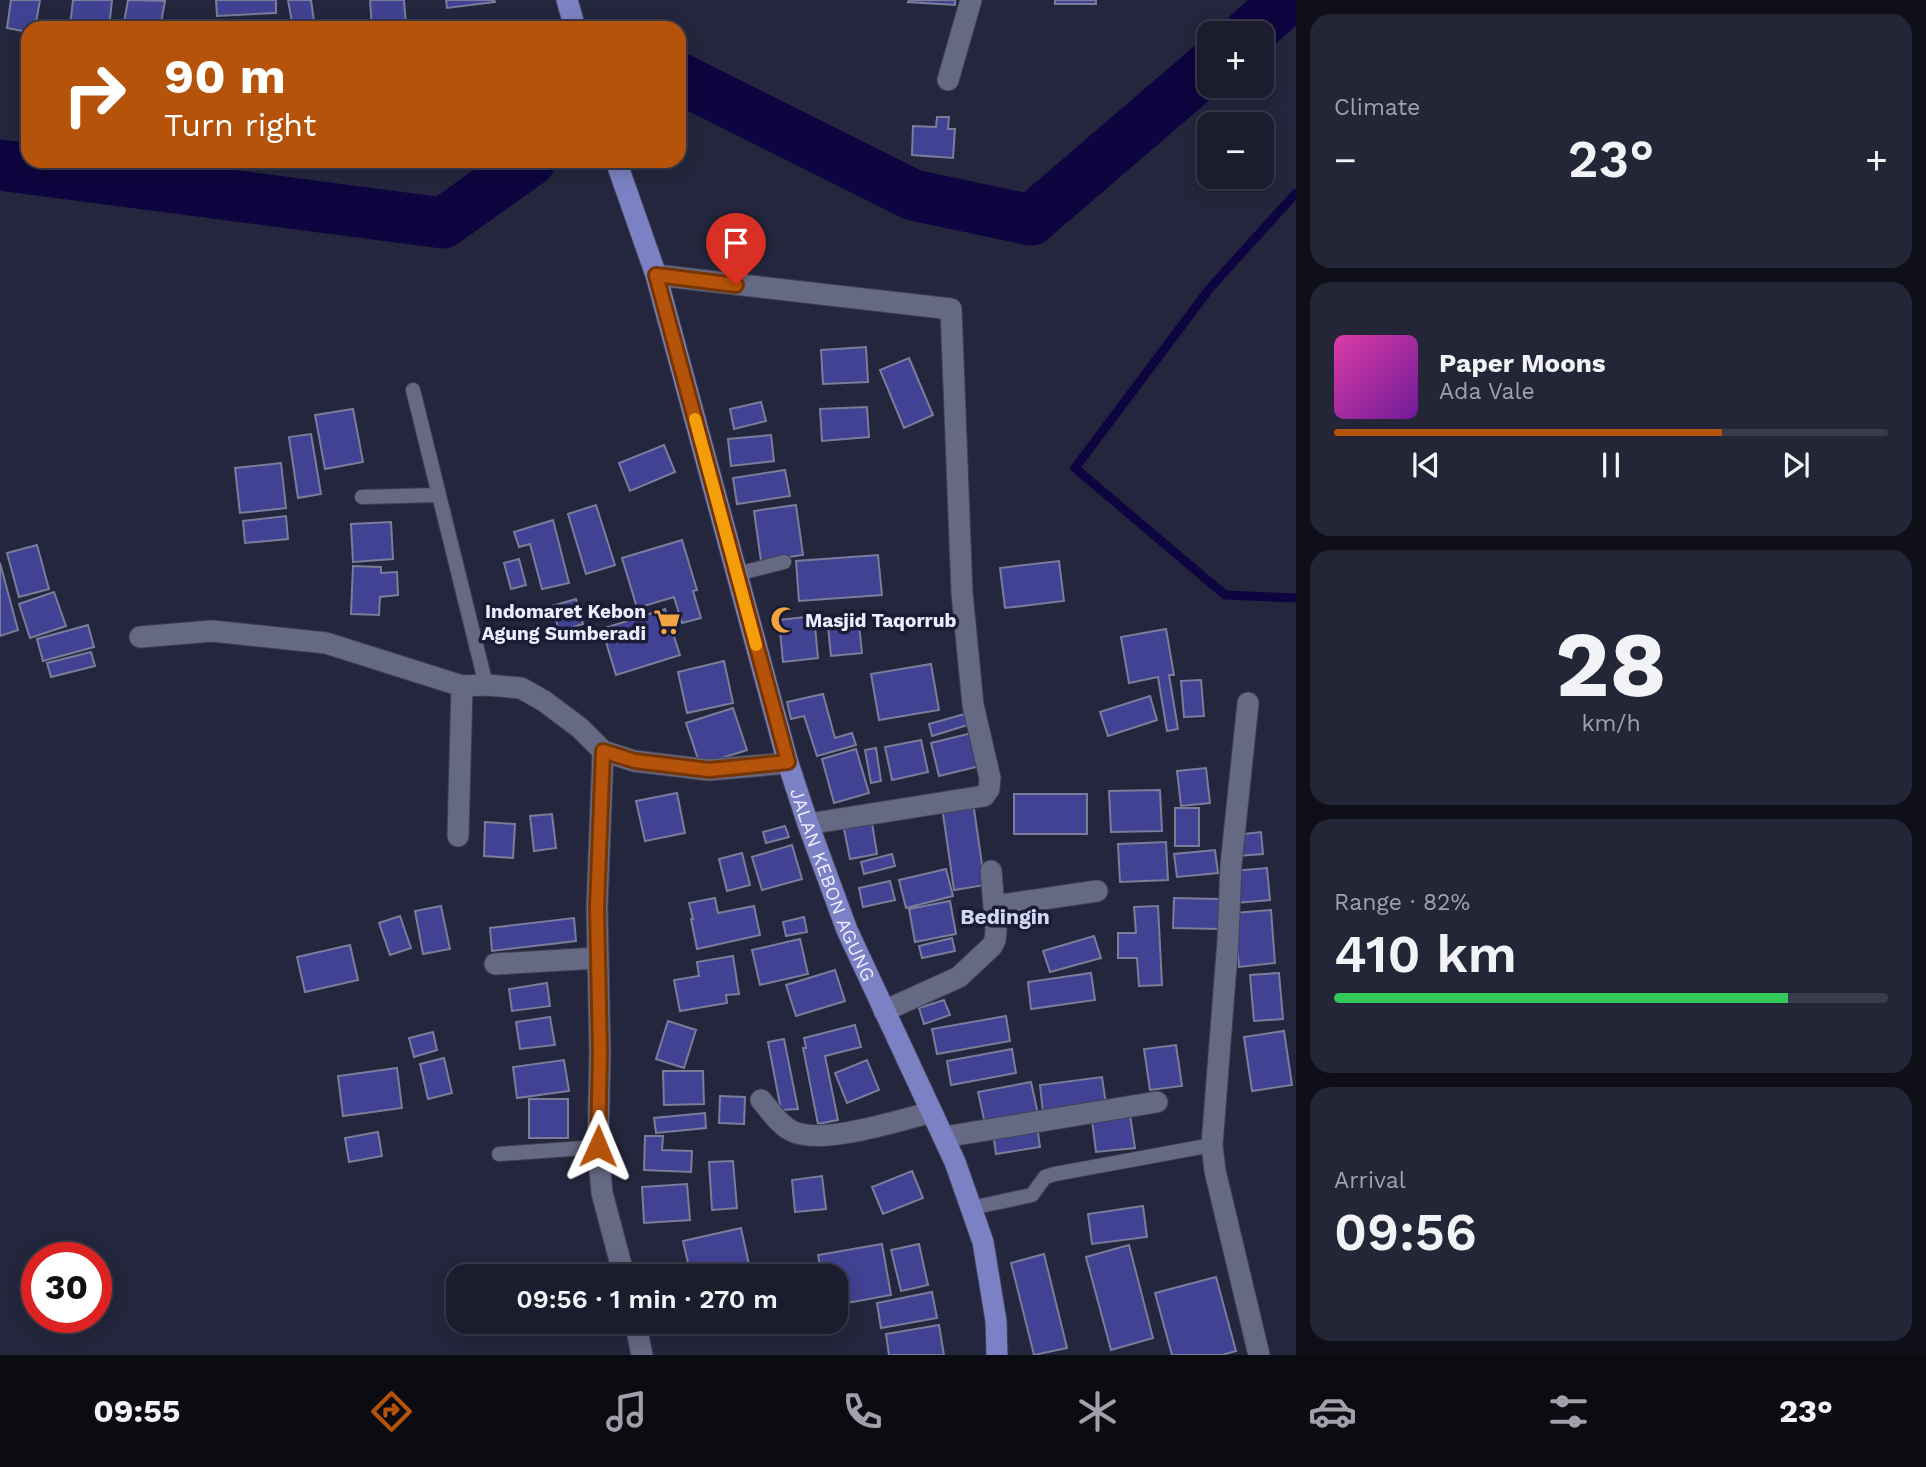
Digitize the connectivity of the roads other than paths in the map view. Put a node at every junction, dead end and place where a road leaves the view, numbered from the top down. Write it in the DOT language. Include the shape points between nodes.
graph roads {
  1 [pos="567,0"];
  2 [pos="971,0"];
  3 [pos="573,21"];
  4 [pos="948,80"];
  5 [pos="618,168"];
  6 [pos="656,275"];
  7 [pos="413,390"];
  8 [pos="439,495"];
  9 [pos="362,497"];
  10 [pos="784,562"];
  11 [pos="737,573"];
  12 [pos="141,637"];
  13 [pos="486,685"];
  14 [pos="462,686"];
  15 [pos="1248,703"];
  16 [pos="603,751"];
  17 [pos="788,762"];
  18 [pos="808,824"];
  19 [pos="458,836"];
  20 [pos="991,871"];
  21 [pos="1097,891"];
  22 [pos="995,906"];
  23 [pos="598,958"];
  24 [pos="495,964"];
  25 [pos="884,1011"];
  26 [pos="761,1100"];
  27 [pos="1157,1102"];
  28 [pos="932,1112"];
  29 [pos="944,1137"];
  30 [pos="1212,1145"];
  31 [pos="598,1146"];
  32 [pos="499,1154"];
  33 [pos="971,1208"];
  34 [pos="621,1264"];
  35 [pos="638,1334"];
  36 [pos="642,1355"];
  37 [pos="997,1355"];
  38 [pos="1259,1355"];
  1 -- 3 [label="main road"];
  2 -- 4 [label="street"];
  5 -- 6 [label="main road, JALAN KEBON AGUNG"];
  6 -- 11 [label="main road, JALAN KEBON AGUNG"];
  6 -- 18 [label="street" via="951,309 962,593 989,789 984,796"];
  7 -- 8 [label="lane"];
  8 -- 9 [label="lane"];
  8 -- 13 [label="lane"];
  10 -- 11 [label="lane"];
  11 -- 17 [label="main road, JALAN KEBON AGUNG"];
  12 -- 14 [label="street" via="212,631 326,643"];
  13 -- 14 [label="street"];
  13 -- 16 [label="street" via="521,688 580,728"];
  14 -- 19 [label="street"];
  15 -- 30 [label="street" via="1231,865"];
  16 -- 17 [label="street" via="635,761 709,770"];
  16 -- 23 [label="street"];
  17 -- 18 [label="main road, JALAN KEBON AGUNG"];
  18 -- 25 [label="main road, JALAN KEBON AGUNG" via="847,930"];
  20 -- 22 [label="street"];
  21 -- 22 [label="street"];
  22 -- 25 [label="street" via="995,940 987,953 959,977"];
  23 -- 24 [label="street"];
  23 -- 31 [label="street"];
  25 -- 28 [label="main road, JALAN KEBON AGUNG"];
  26 -- 28 [label="street" via="788,1129 806,1135 826,1136"];
  27 -- 29 [label="street"];
  28 -- 29 [label="main road, JALAN KEBON AGUNG"];
  29 -- 33 [label="main road, JALAN KEBON AGUNG"];
  30 -- 33 [label="lane" via="1055,1174 1045,1177 1032,1195"];
  30 -- 38 [label="street"];
  31 -- 32 [label="lane"];
  31 -- 34 [label="street" via="602,1193"];
  33 -- 37 [label="main road, JALAN KEBON AGUNG" via="983,1242"];
  35 -- 36 [label="street"];
}
